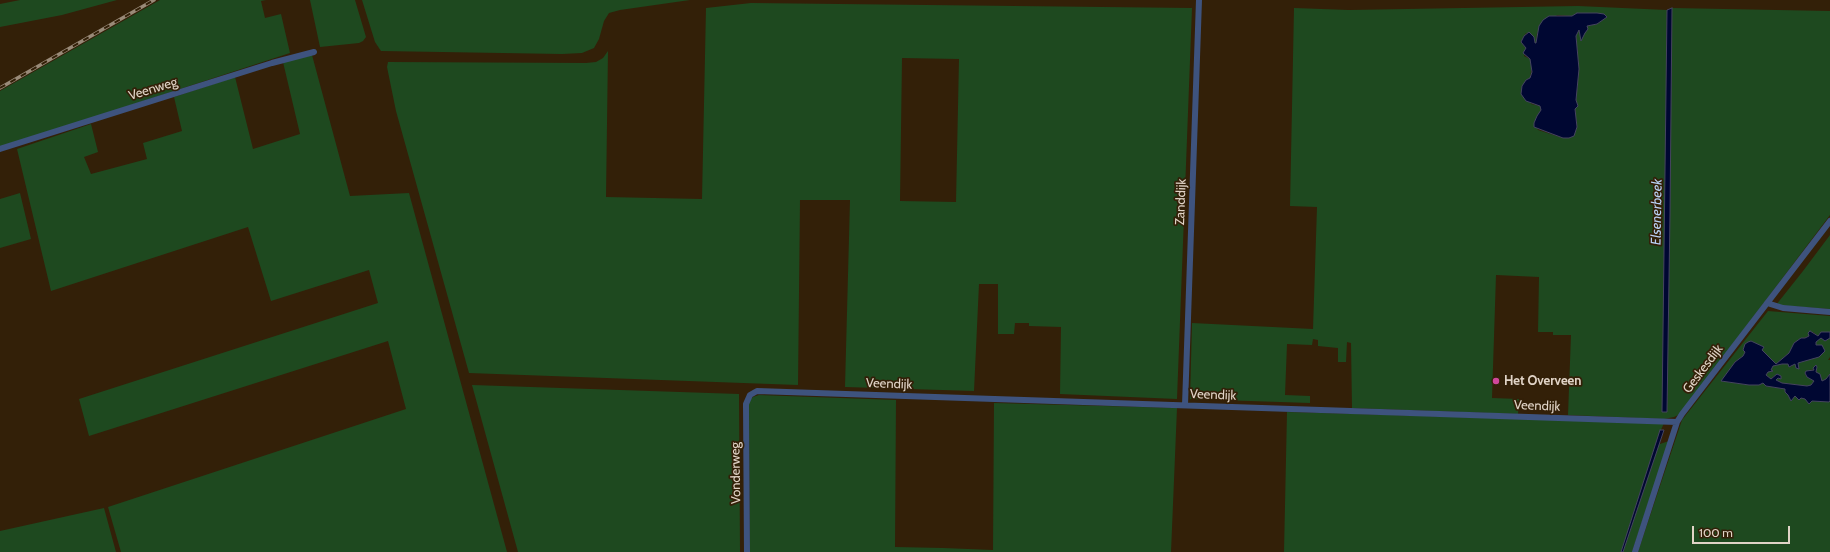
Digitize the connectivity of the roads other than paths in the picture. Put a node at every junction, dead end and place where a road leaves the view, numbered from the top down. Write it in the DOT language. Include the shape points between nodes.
graph roads {
  1 [pos="1198,0"];
  2 [pos="314,52"];
  3 [pos="0,150"];
  4 [pos="1830,221"];
  5 [pos="1767,303"];
  6 [pos="1830,312"];
  7 [pos="750,395"];
  8 [pos="1185,405"];
  9 [pos="1677,422"];
  10 [pos="747,552"];
  11 [pos="1635,552"];
  1 -- 8 [label="street, Zanddijk"];
  2 -- 3 [label="street, Veenweg" via="272,63"];
  4 -- 5 [label="street, Geskesdijk"];
  5 -- 6 [label="street" via="1783,308"];
  5 -- 9 [label="street, Geskesdijk"];
  7 -- 8 [label="street, Veendijk" via="760,391"];
  7 -- 10 [label="street, Vonderweg" via="746,404"];
  8 -- 9 [label="street, Veendijk"];
  9 -- 11 [label="street, Geskesdijk"];
}
